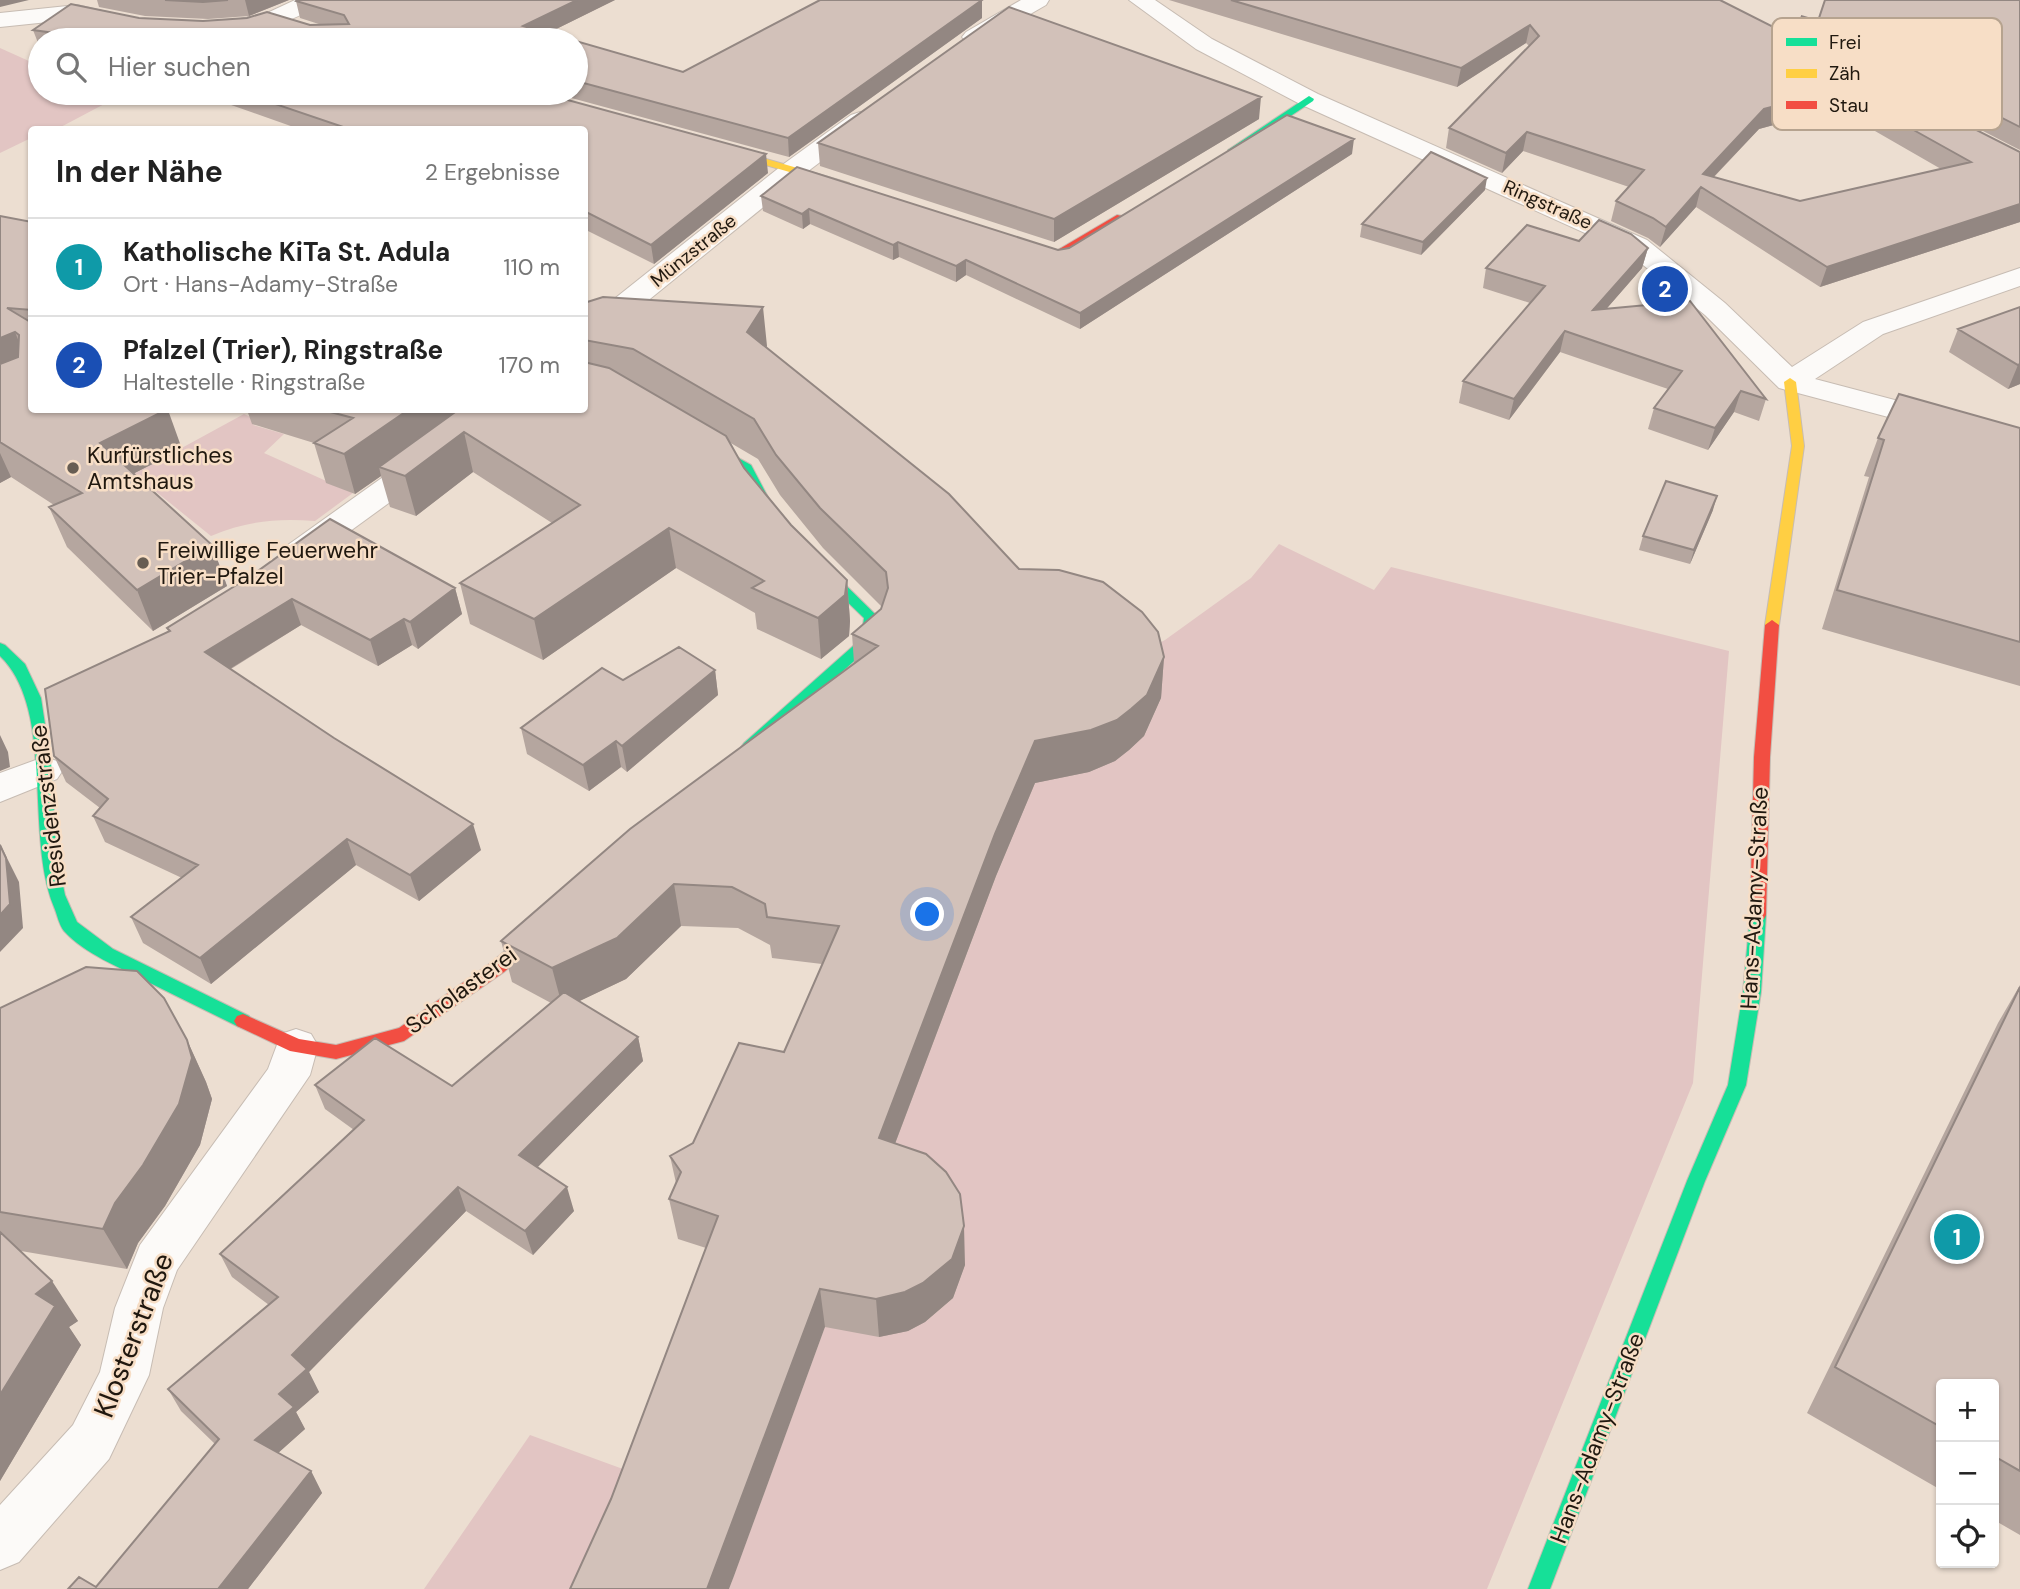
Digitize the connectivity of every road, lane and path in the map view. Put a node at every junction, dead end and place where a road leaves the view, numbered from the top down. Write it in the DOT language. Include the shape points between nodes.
graph roads {
  1 [pos="313,0"];
  2 [pos="1038,0"];
  3 [pos="1140,0"];
  4 [pos="83,6"];
  5 [pos="0,20"];
  6 [pos="272,20"];
  7 [pos="132,24"];
  8 [pos="230,28"];
  9 [pos="299,28"];
  10 [pos="957,50"];
  11 [pos="1309,99"];
  12 [pos="881,105"];
  13 [pos="702,144"];
  14 [pos="1216,160"];
  15 [pos="794,169"];
  16 [pos="856,188"];
  17 [pos="1137,207"];
  18 [pos="1006,237"];
  19 [pos="2020,276"];
  20 [pos="593,331"];
  21 [pos="1790,382"];
  22 [pos="492,413"];
  23 [pos="686,433"];
  24 [pos="2020,443"];
  25 [pos="268,576"];
  26 [pos="0,648"];
  27 [pos="735,759"];
  28 [pos="44,770"];
  29 [pos="0,788"];
  30 [pos="559,913"];
  31 [pos="296,1045"];
  32 [pos="0,1544"];
  33 [pos="1539,1589"];
  1 -- 6 [label="street"];
  2 -- 10 [label="street"];
  3 -- 11 [label="street, Ringstraße" via="1204,44"];
  4 -- 5 [label="street"];
  4 -- 7 [label="street"];
  6 -- 8 [label="street"];
  6 -- 9 [label="street"];
  11 -- 14 [label="street"];
  11 -- 21 [label="street, Ringstraße" via="1637,246 1715,309"];
  12 -- 15 [label="street, Münzstraße"];
  13 -- 15 [label="street"];
  15 -- 16 [label="street"];
  15 -- 20 [label="street, Münzstraße"];
  17 -- 18 [label="street" via="1057,255"];
  19 -- 21 [label="street" via="1873,328"];
  21 -- 24 [label="street"];
  21 -- 33 [label="street, Hans-Adamy-Straße" via="1798,446 1772,618 1752,992 1737,1085"];
  22 -- 25 [label="street"];
  23 -- 27 [label="street" via="746,468 763,500 810,557 871,617 869,641"];
  26 -- 28 [label="street, Residenzstraße" via="47,694"];
  28 -- 29 [label="street"];
  28 -- 31 [label="street, Residenzstraße" via="48,852 57,895 91,966"];
  30 -- 31 [label="street, Scholasterei" via="498,967 404,1034 336,1052"];
  31 -- 32 [label="street, Klosterstraße" via="288,1075 157,1260 139,1308 124,1375 91,1442"];
}
